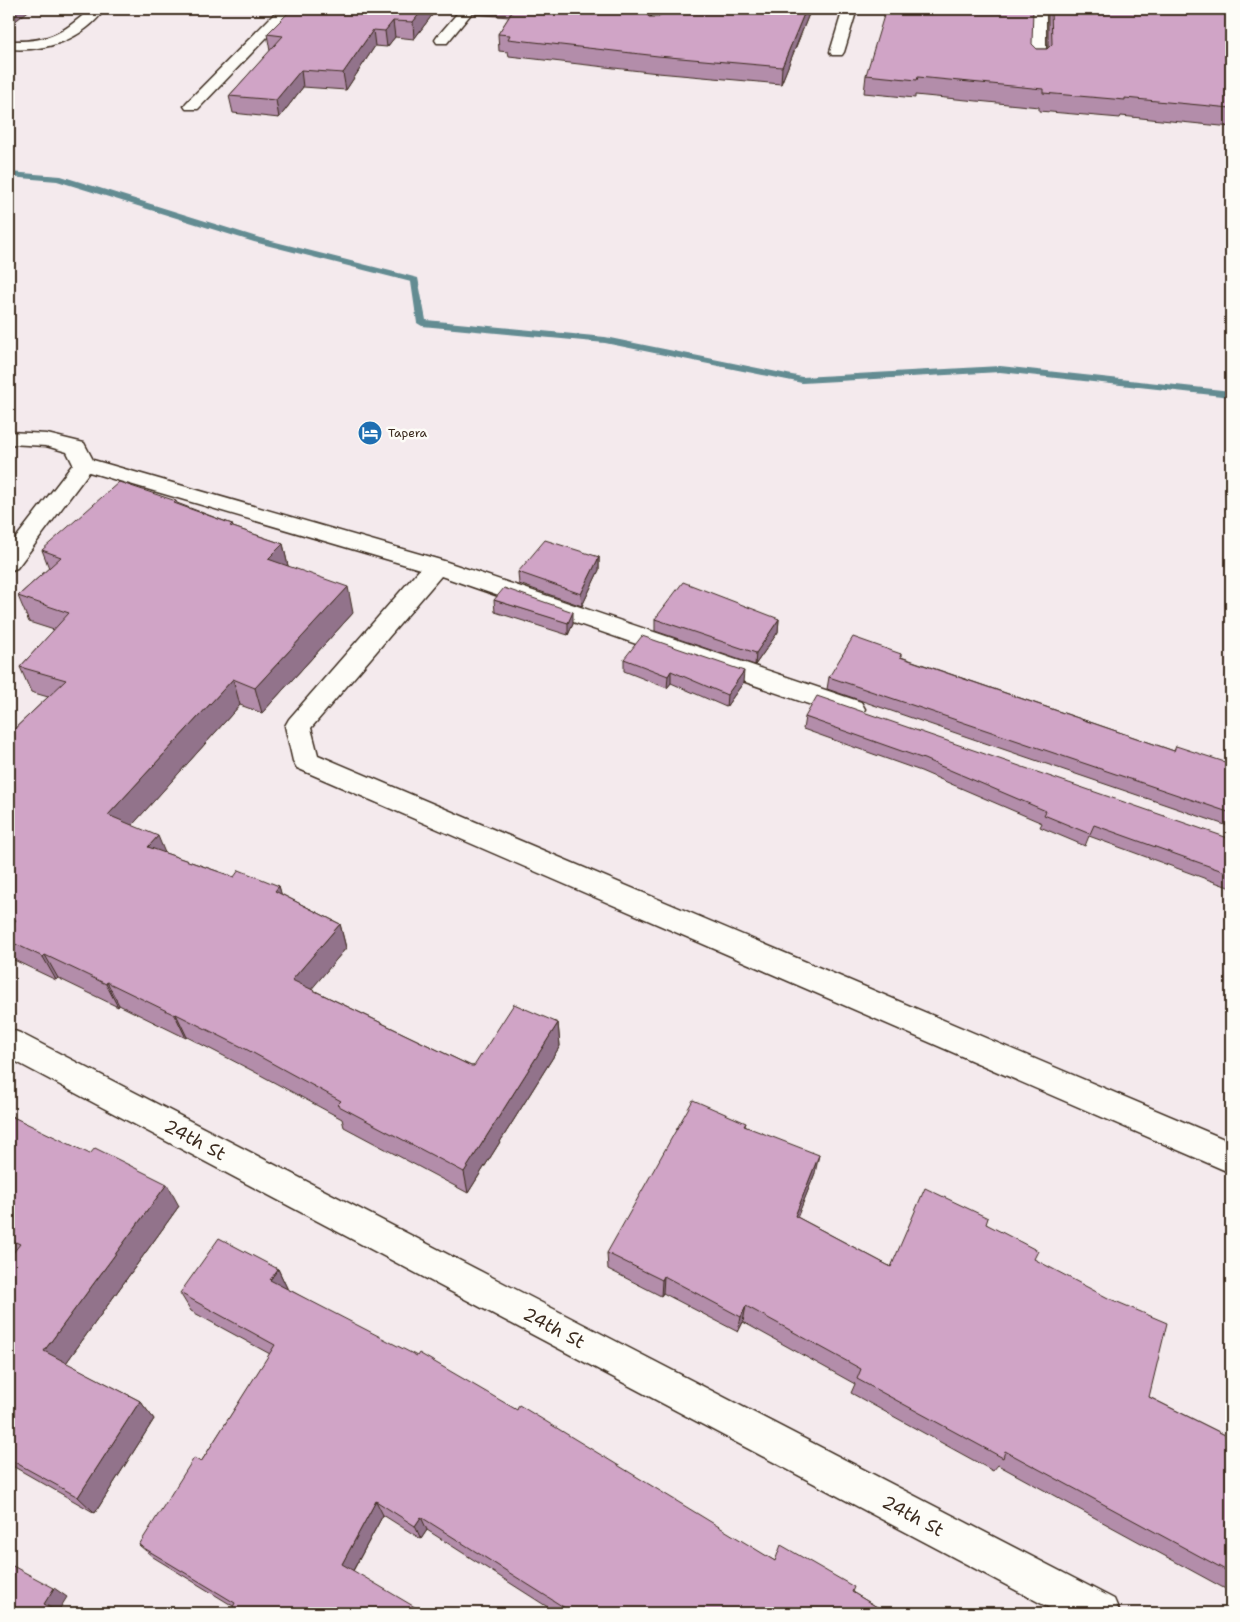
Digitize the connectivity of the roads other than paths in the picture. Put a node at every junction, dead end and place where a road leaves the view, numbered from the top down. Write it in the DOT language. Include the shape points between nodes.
graph roads {
  1 [pos="98,9"];
  2 [pos="287,9"];
  3 [pos="468,9"];
  4 [pos="662,9"];
  5 [pos="850,9"];
  6 [pos="1039,9"];
  7 [pos="654,29"];
  8 [pos="442,40"];
  9 [pos="9,44"];
  10 [pos="837,52"];
  11 [pos="1038,62"];
  12 [pos="192,106"];
  13 [pos="9,438"];
  14 [pos="84,464"];
  15 [pos="9,562"];
  16 [pos="436,566"];
  17 [pos="876,718"];
  18 [pos="9,1043"];
  19 [pos="1231,1158"];
  20 [pos="1100,1613"];
  1 -- 9 [label="street" via="73,32 52,42 21,46"];
  2 -- 12 [label="street"];
  3 -- 8 [label="street"];
  4 -- 7 [label="street"];
  5 -- 10 [label="street"];
  6 -- 11 [label="street"];
  13 -- 14 [label="street" via="47,440 76,448"];
  14 -- 15 [label="street"];
  14 -- 16 [label="street"];
  16 -- 17 [label="street"];
  16 -- 19 [label="street" via="298,726 306,761"];
  18 -- 20 [label="street, 24th St"];
}
